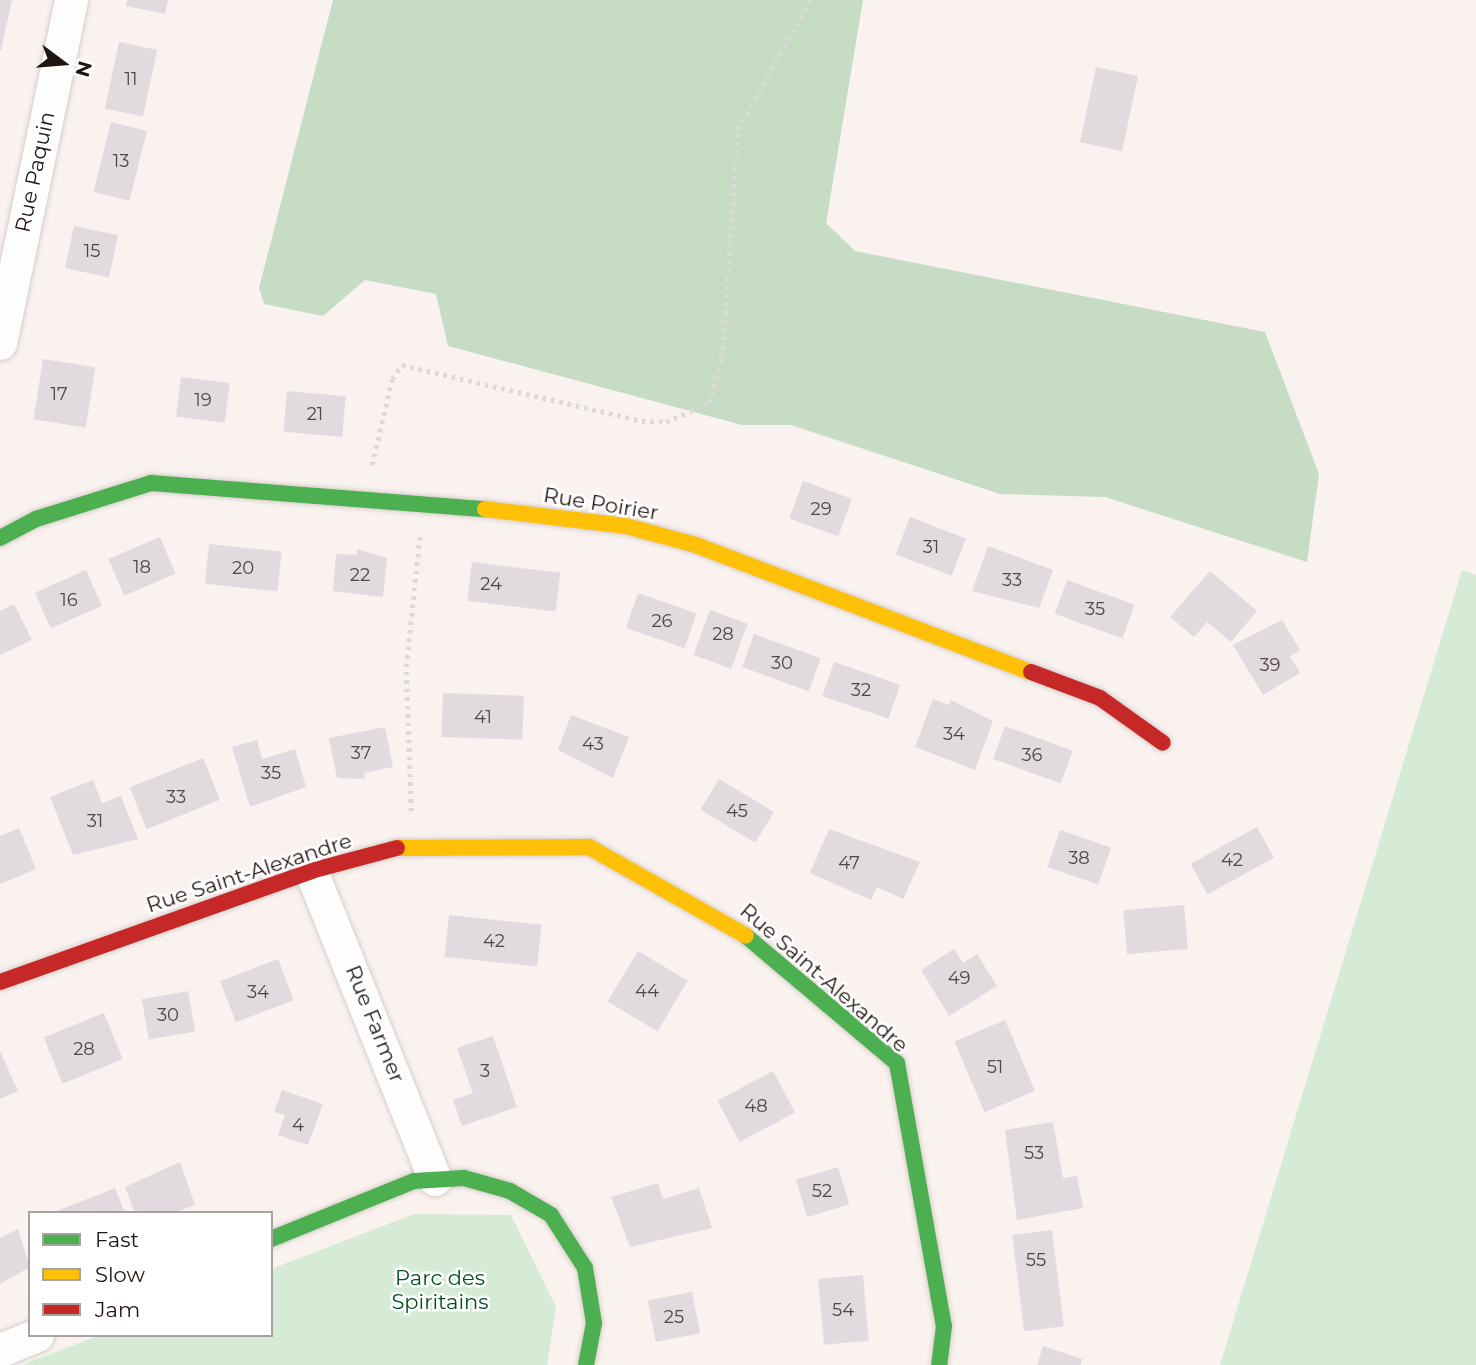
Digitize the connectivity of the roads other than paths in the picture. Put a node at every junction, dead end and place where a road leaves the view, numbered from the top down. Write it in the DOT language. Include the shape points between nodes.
graph roads {
  1 [pos="71,0"];
  2 [pos="0,343"];
  3 [pos="0,538"];
  4 [pos="1163,743"];
  5 [pos="311,871"];
  6 [pos="0,982"];
  7 [pos="435,1179"];
  8 [pos="273,1238"];
  9 [pos="32,1337"];
  10 [pos="0,1350"];
  11 [pos="586,1365"];
  12 [pos="939,1365"];
  1 -- 2 [label="street, Rue Paquin"];
  3 -- 4 [label="street, Rue Poirier" via="47,515 151,483 364,495 626,526 696,545 1100,698"];
  5 -- 6 [label="street, Rue Saint-Alexandre"];
  5 -- 7 [label="street, Rue Farmer"];
  5 -- 12 [label="street, Rue Saint-Alexandre" via="412,844 589,847 729,921 897,1063 944,1326"];
  7 -- 8 [label="street" via="414,1181"];
  7 -- 11 [label="street" via="464,1178 510,1191 551,1215 585,1268 591,1291 594,1323"];
  9 -- 10 [label="street"];
}
